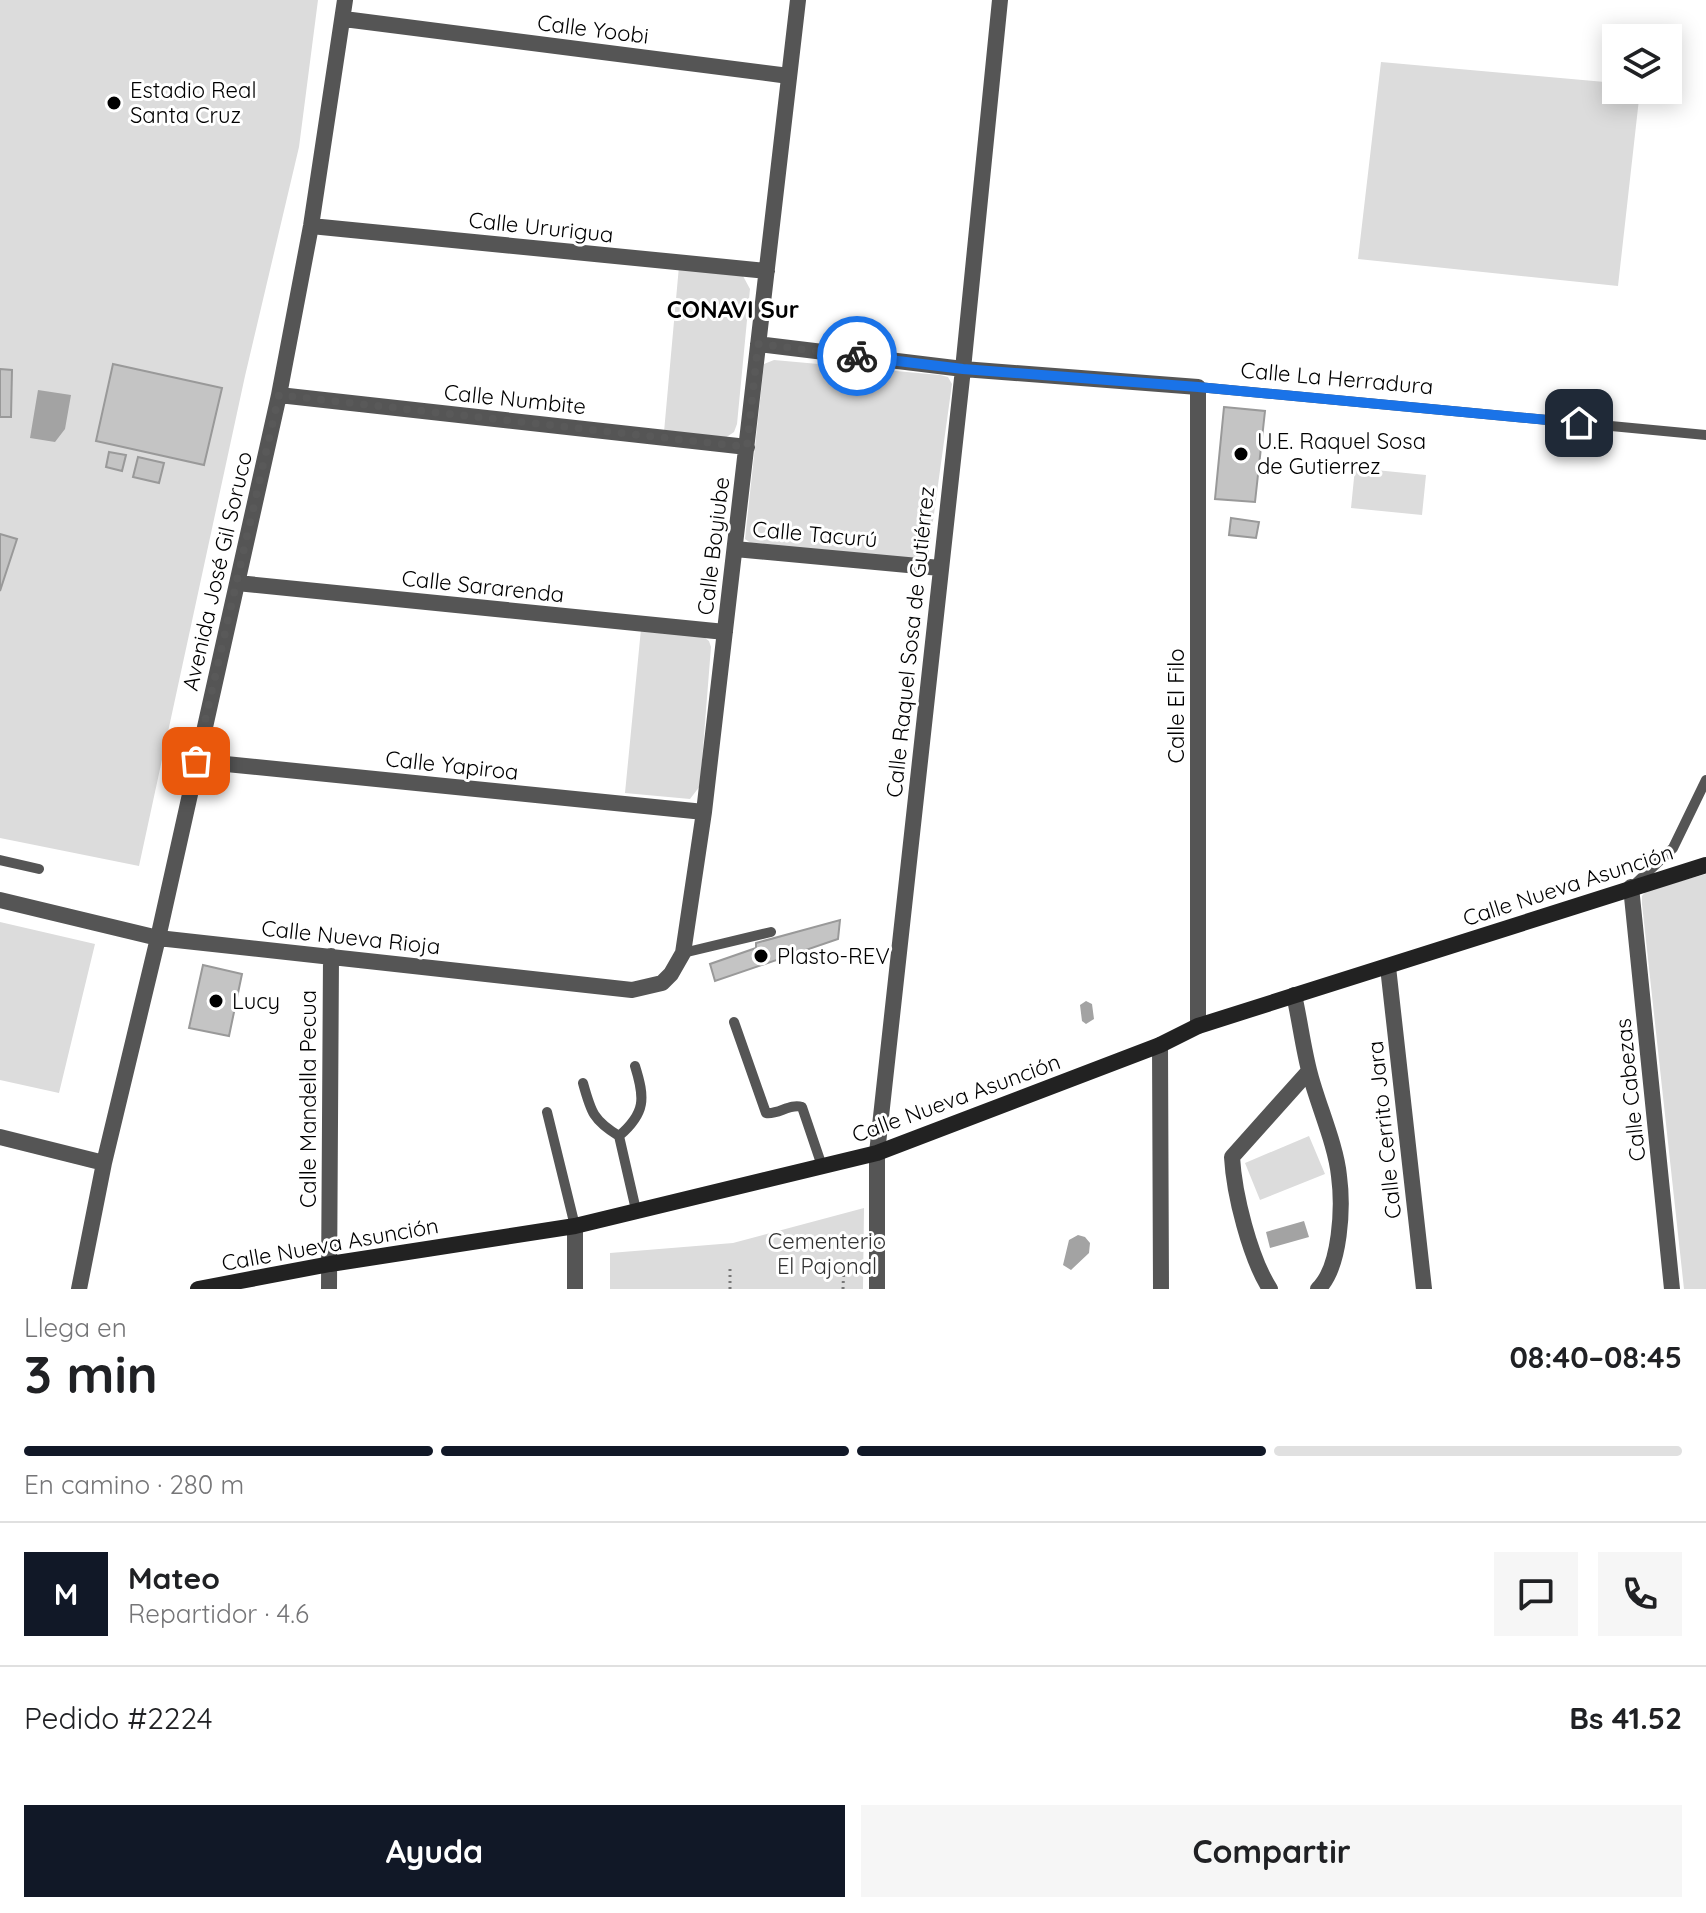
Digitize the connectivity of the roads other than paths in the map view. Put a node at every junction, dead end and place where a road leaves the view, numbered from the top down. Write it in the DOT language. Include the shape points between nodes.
graph roads {
  1 [pos="345,0"];
  2 [pos="798,0"];
  3 [pos="1000,0"];
  4 [pos="344,19"];
  5 [pos="789,76"];
  6 [pos="311,226"];
  7 [pos="767,271"];
  8 [pos="758,344"];
  9 [pos="963,369"];
  10 [pos="1198,387"];
  11 [pos="279,395"];
  12 [pos="1706,435"];
  13 [pos="747,447"];
  14 [pos="735,549"];
  15 [pos="940,568"];
  16 [pos="237,583"];
  17 [pos="725,632"];
  18 [pos="196,761"];
  19 [pos="1706,780"];
  20 [pos="704,812"];
  21 [pos="0,860"];
  22 [pos="1706,865"];
  23 [pos="39,869"];
  24 [pos="1631,887"];
  25 [pos="0,900"];
  26 [pos="771,932"];
  27 [pos="158,938"];
  28 [pos="683,953"];
  29 [pos="331,956"];
  30 [pos="1388,967"];
  31 [pos="1294,995"];
  32 [pos="734,1022"];
  33 [pos="1198,1026"];
  34 [pos="1160,1045"];
  35 [pos="635,1066"];
  36 [pos="1309,1071"];
  37 [pos="583,1083"];
  38 [pos="547,1112"];
  39 [pos="619,1136"];
  40 [pos="0,1137"];
  41 [pos="877,1153"];
  42 [pos="104,1163"];
  43 [pos="822,1166"];
  44 [pos="636,1210"];
  45 [pos="575,1226"];
  46 [pos="330,1264"];
  47 [pos="79,1289"];
  48 [pos="198,1289"];
  49 [pos="329,1289"];
  50 [pos="575,1289"];
  51 [pos="877,1289"];
  52 [pos="1161,1289"];
  53 [pos="1270,1289"];
  54 [pos="1318,1289"];
  55 [pos="1424,1289"];
  56 [pos="1672,1289"];
  1 -- 4 [label="street, Avenida José Gil Soruco"];
  2 -- 5 [label="street, Calle Boyiube"];
  3 -- 9 [label="street, Calle Raquel Sosa de Gutiérrez"];
  4 -- 5 [label="street, Calle Yoobi"];
  4 -- 6 [label="street, Avenida José Gil Soruco"];
  5 -- 7 [label="street, Calle Boyiube"];
  6 -- 7 [label="street, Calle Ururigua"];
  6 -- 11 [label="street, Avenida José Gil Soruco"];
  7 -- 8 [label="street, Calle Boyiube"];
  8 -- 9 [label="street, Calle La Herradura"];
  8 -- 13 [label="street, Calle Boyiube"];
  9 -- 10 [label="street, Calle La Herradura"];
  9 -- 15 [label="street, Calle Raquel Sosa de Gutiérrez"];
  10 -- 12 [label="lane, Calle La Herradura"];
  10 -- 33 [label="street, Calle El Filo"];
  11 -- 13 [label="street, Calle Numbite"];
  11 -- 16 [label="street, Avenida José Gil Soruco"];
  13 -- 14 [label="street, Calle Boyiube"];
  14 -- 15 [label="street, Calle Tacurú"];
  14 -- 17 [label="street, Calle Boyiube"];
  15 -- 41 [label="street, Calle Raquel Sosa de Gutiérrez"];
  16 -- 17 [label="street, Calle Sararenda"];
  16 -- 18 [label="street, Avenida José Gil Soruco"];
  17 -- 20 [label="street, Calle Boyiube"];
  18 -- 20 [label="street, Calle Yapiroa"];
  18 -- 27 [label="street, Avenida José Gil Soruco"];
  19 -- 24 [label="lane" via="1673,848"];
  20 -- 28 [label="street, Calle Boyiube"];
  21 -- 23 [label="lane"];
  22 -- 24 [label="street, Calle Nueva Asunción"];
  24 -- 30 [label="street, Calle Nueva Asunción"];
  24 -- 56 [label="street, Calle Cabezas"];
  25 -- 27 [label="street, Calle Nueva Rioja"];
  26 -- 28 [label="lane"];
  27 -- 29 [label="street, Calle Nueva Rioja"];
  27 -- 42 [label="street, Avenida José Gil Soruco"];
  28 -- 29 [label="street, Calle Nueva Rioja" via="662,983 632,990"];
  29 -- 46 [label="street, Calle Mandella Pecua"];
  30 -- 31 [label="street, Calle Nueva Asunción"];
  30 -- 55 [label="street, Calle Cerrito Jara"];
  31 -- 33 [label="street, Calle Nueva Asunción"];
  31 -- 36 [label="street"];
  32 -- 43 [label="lane" via="766,1113 802,1107"];
  33 -- 34 [label="street, Calle Nueva Asunción"];
  34 -- 41 [label="street, Calle Nueva Asunción"];
  34 -- 52 [label="street"];
  35 -- 39 [label="lane" via="644,1094 639,1114"];
  36 -- 53 [label="street" via="1232,1157 1236,1195"];
  36 -- 54 [label="street" via="1339,1175 1334,1263"];
  37 -- 39 [label="lane" via="597,1122"];
  38 -- 45 [label="lane"];
  39 -- 44 [label="lane"];
  40 -- 42 [label="street"];
  41 -- 43 [label="street, Calle Nueva Asunción"];
  41 -- 51 [label="street, Calle Raquel Sosa de Gutiérrez"];
  42 -- 47 [label="street, Avenida José Gil Soruco"];
  43 -- 44 [label="street, Calle Nueva Asunción"];
  44 -- 45 [label="street, Calle Nueva Asunción"];
  45 -- 46 [label="street, Calle Nueva Asunción"];
  45 -- 50 [label="street"];
  46 -- 48 [label="street, Calle Nueva Asunción"];
  46 -- 49 [label="street, Calle Mandella Pecua"];
}
